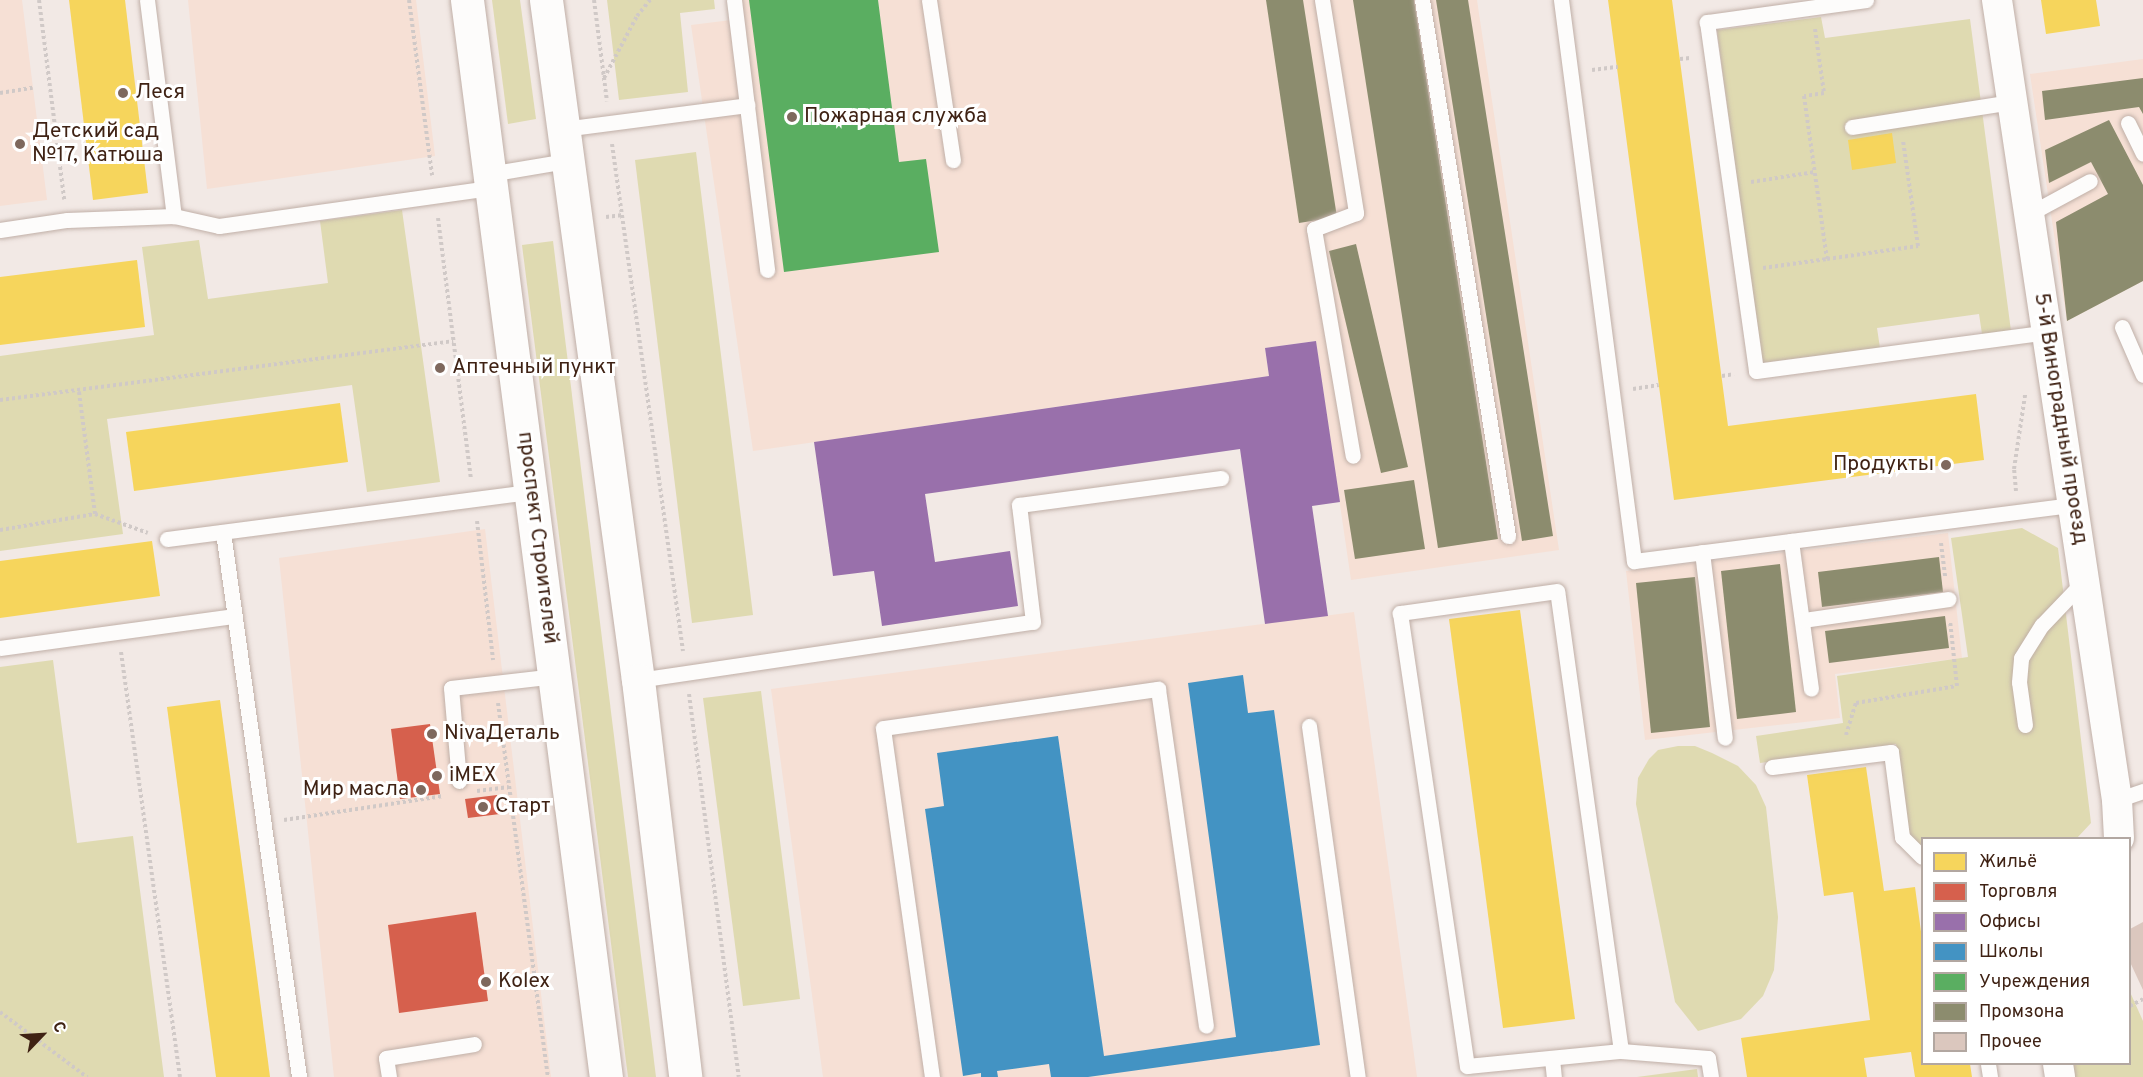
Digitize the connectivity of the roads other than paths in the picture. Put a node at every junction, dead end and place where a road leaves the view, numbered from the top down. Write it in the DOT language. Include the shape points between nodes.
graph roads {
  1 [pos="147,0"];
  2 [pos="467,0"];
  3 [pos="546,0"];
  4 [pos="734,0"];
  5 [pos="929,0"];
  6 [pos="1322,0"];
  7 [pos="1422,0"];
  8 [pos="1562,0"];
  9 [pos="1866,0"];
  10 [pos="1997,0"];
  11 [pos="2012,102"];
  12 [pos="747,105"];
  13 [pos="2127,123"];
  14 [pos="1852,127"];
  15 [pos="563,129"];
  16 [pos="2143,154"];
  17 [pos="953,160"];
  18 [pos="567,161"];
  19 [pos="490,181"];
  20 [pos="2090,181"];
  21 [pos="2029,214"];
  22 [pos="174,216"];
  23 [pos="0,230"];
  24 [pos="767,270"];
  25 [pos="2122,327"];
  26 [pos="2047,332"];
  27 [pos="2143,375"];
  28 [pos="1353,456"];
  29 [pos="1221,478"];
  30 [pos="531,492"];
  31 [pos="2072,505"];
  32 [pos="223,532"];
  33 [pos="1508,536"];
  34 [pos="167,539"];
  35 [pos="1791,541"];
  36 [pos="1702,552"];
  37 [pos="2085,580"];
  38 [pos="1948,599"];
  39 [pos="233,616"];
  40 [pos="1803,620"];
  41 [pos="0,648"];
  42 [pos="555,676"];
  43 [pos="638,680"];
  44 [pos="1810,689"];
  45 [pos="2025,725"];
  46 [pos="1309,726"];
  47 [pos="1725,738"];
  48 [pos="1772,767"];
  49 [pos="459,781"];
  50 [pos="2130,796"];
  51 [pos="2119,837"];
  52 [pos="1921,856"];
  53 [pos="1206,1026"];
  54 [pos="474,1044"];
  55 [pos="1621,1051"];
  56 [pos="1552,1059"];
  57 [pos="298,1077"];
  58 [pos="389,1077"];
  59 [pos="606,1077"];
  60 [pos="685,1077"];
  61 [pos="932,1077"];
  62 [pos="1358,1077"];
  63 [pos="1554,1077"];
  64 [pos="1711,1077"];
  1 -- 22 [label="lane"];
  2 -- 19 [label="main road, проспект Строителей"];
  3 -- 15 [label="main road"];
  4 -- 12 [label="lane"];
  5 -- 17 [label="lane"];
  6 -- 28 [label="lane" via="1356,213 1314,229"];
  7 -- 33 [label="lane"];
  8 -- 36 [label="lane" via="1634,561"];
  9 -- 26 [label="lane" via="1707,22 1756,371"];
  10 -- 11 [label="street, 5-й Виноградный проезд"];
  11 -- 14 [label="lane"];
  11 -- 21 [label="street, 5-й Виноградный проезд"];
  12 -- 15 [label="lane"];
  12 -- 24 [label="lane"];
  13 -- 16 [label="lane"];
  15 -- 18 [label="main road"];
  18 -- 19 [label="lane"];
  18 -- 43 [label="main road"];
  19 -- 22 [label="lane" via="435,196 219,226"];
  19 -- 30 [label="main road, проспект Строителей"];
  20 -- 21 [label="lane"];
  21 -- 26 [label="street, 5-й Виноградный проезд"];
  22 -- 23 [label="lane" via="67,220"];
  25 -- 27 [label="lane"];
  26 -- 31 [label="street, 5-й Виноградный проезд"];
  29 -- 43 [label="lane" via="1019,505 1033,622"];
  30 -- 32 [label="lane"];
  30 -- 42 [label="main road, проспект Строителей"];
  31 -- 35 [label="lane"];
  31 -- 37 [label="street, 5-й Виноградный проезд"];
  32 -- 34 [label="lane"];
  32 -- 39 [label="lane"];
  35 -- 36 [label="lane"];
  35 -- 40 [label="lane"];
  36 -- 47 [label="lane"];
  37 -- 45 [label="lane" via="2042,625 2021,658 2019,682"];
  37 -- 50 [label="street, 5-й Виноградный проезд"];
  38 -- 40 [label="lane"];
  39 -- 41 [label="lane"];
  39 -- 57 [label="lane"];
  40 -- 44 [label="lane"];
  42 -- 49 [label="lane" via="451,688"];
  42 -- 59 [label="main road, проспект Строителей"];
  43 -- 60 [label="main road"];
  46 -- 62 [label="lane"];
  48 -- 52 [label="lane" via="1891,752 1902,837"];
  50 -- 51 [label="street, 5-й Виноградный проезд"];
  53 -- 61 [label="lane" via="1158,689 883,728"];
  54 -- 58 [label="lane" via="386,1058"];
  55 -- 56 [label="lane"];
  55 -- 56 [label="lane" via="1557,591 1400,613 1467,1066"];
  55 -- 64 [label="lane" via="1708,1058"];
  56 -- 63 [label="lane"];
}
